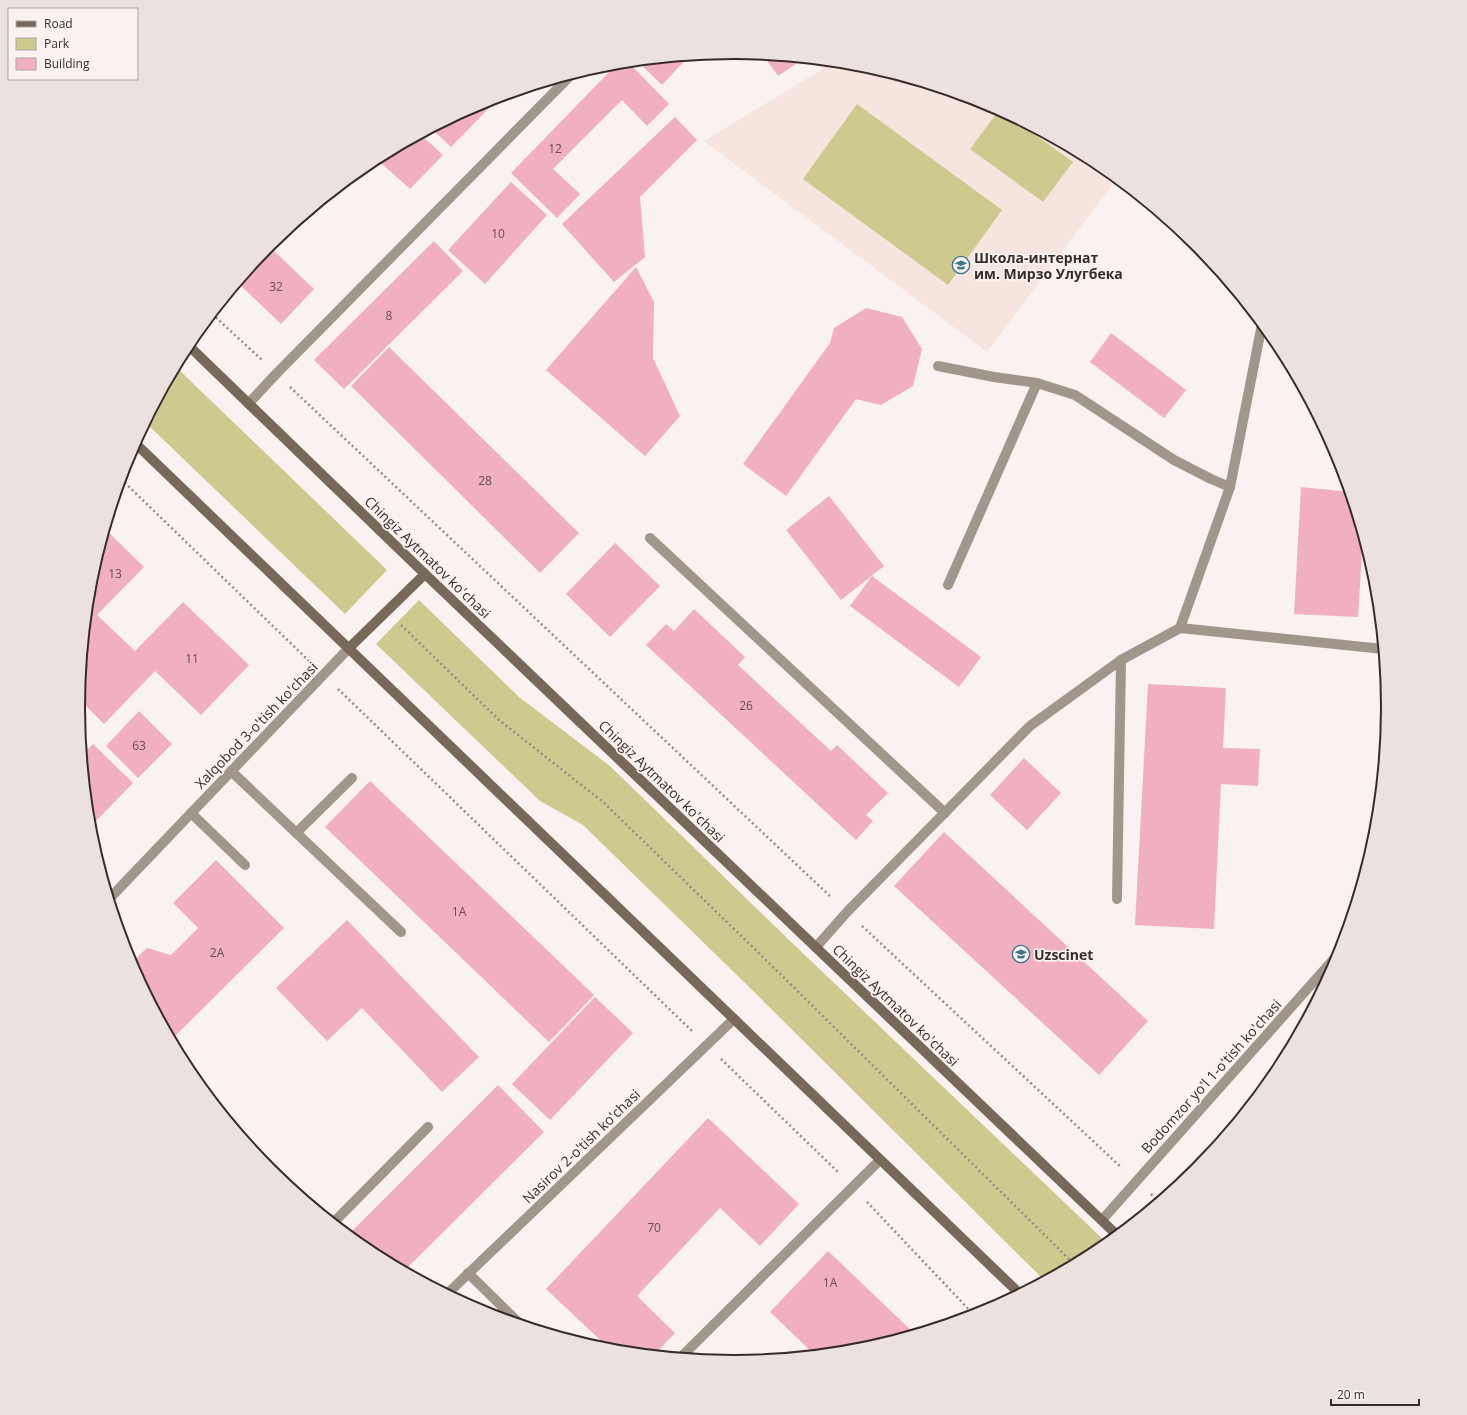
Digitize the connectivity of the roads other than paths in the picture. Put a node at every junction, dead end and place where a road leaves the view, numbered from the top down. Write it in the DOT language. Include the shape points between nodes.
graph roads {
  1 [pos="565,81"];
  2 [pos="1261,330"];
  3 [pos="193,349"];
  4 [pos="938,366"];
  5 [pos="1037,384"];
  6 [pos="249,403"];
  7 [pos="140,447"];
  8 [pos="1230,487"];
  9 [pos="650,538"];
  10 [pos="425,574"];
  11 [pos="948,585"];
  12 [pos="1180,628"];
  13 [pos="349,648"];
  14 [pos="1379,649"];
  15 [pos="1121,660"];
  16 [pos="231,771"];
  17 [pos="352,778"];
  18 [pos="191,813"];
  19 [pos="945,813"];
  20 [pos="296,833"];
  21 [pos="244,865"];
  22 [pos="113,895"];
  23 [pos="1117,899"];
  24 [pos="401,932"];
  25 [pos="816,947"];
  26 [pos="1329,964"];
  27 [pos="734,1019"];
  28 [pos="428,1127"];
  29 [pos="880,1160"];
  30 [pos="336,1220"];
  31 [pos="1102,1220"];
  32 [pos="1114,1232"];
  33 [pos="468,1273"];
  34 [pos="450,1291"];
  35 [pos="1017,1291"];
  36 [pos="514,1318"];
  37 [pos="684,1354"];
  1 -- 6 [label="street"];
  2 -- 8 [label="street"];
  3 -- 6 [label="main road, Chingiz Aytmatov ko'chasi"];
  4 -- 5 [label="street"];
  5 -- 8 [label="street" via="1075,394 1174,460"];
  5 -- 11 [label="street"];
  6 -- 10 [label="main road, Chingiz Aytmatov ko'chasi"];
  7 -- 13 [label="main road"];
  8 -- 12 [label="street"];
  9 -- 19 [label="street"];
  10 -- 13 [label="main road, Xalqobod 3-o'tish ko'chasi"];
  10 -- 25 [label="main road, Chingiz Aytmatov ko'chasi"];
  12 -- 14 [label="street"];
  12 -- 15 [label="street"];
  13 -- 16 [label="street, Xalqobod 3-o'tish ko'chasi"];
  13 -- 27 [label="main road"];
  15 -- 19 [label="street" via="1030,726"];
  15 -- 23 [label="street"];
  16 -- 18 [label="street, Xalqobod 3-o'tish ko'chasi"];
  16 -- 20 [label="street"];
  17 -- 20 [label="street"];
  18 -- 21 [label="street"];
  18 -- 22 [label="street, Xalqobod 3-o'tish ko'chasi"];
  19 -- 25 [label="street"];
  20 -- 24 [label="street"];
  25 -- 31 [label="main road, Chingiz Aytmatov ko'chasi"];
  26 -- 31 [label="street, Bodomzor yo'l 1-o'tish ko'chasi"];
  27 -- 29 [label="main road"];
  27 -- 33 [label="street, Nasirov 2-o'tish ko'chasi"];
  28 -- 30 [label="street"];
  29 -- 35 [label="main road"];
  29 -- 37 [label="street"];
  31 -- 32 [label="main road, Chingiz Aytmatov ko'chasi"];
  33 -- 34 [label="street, Nasirov 2-o'tish ko'chasi"];
  33 -- 36 [label="street"];
}
